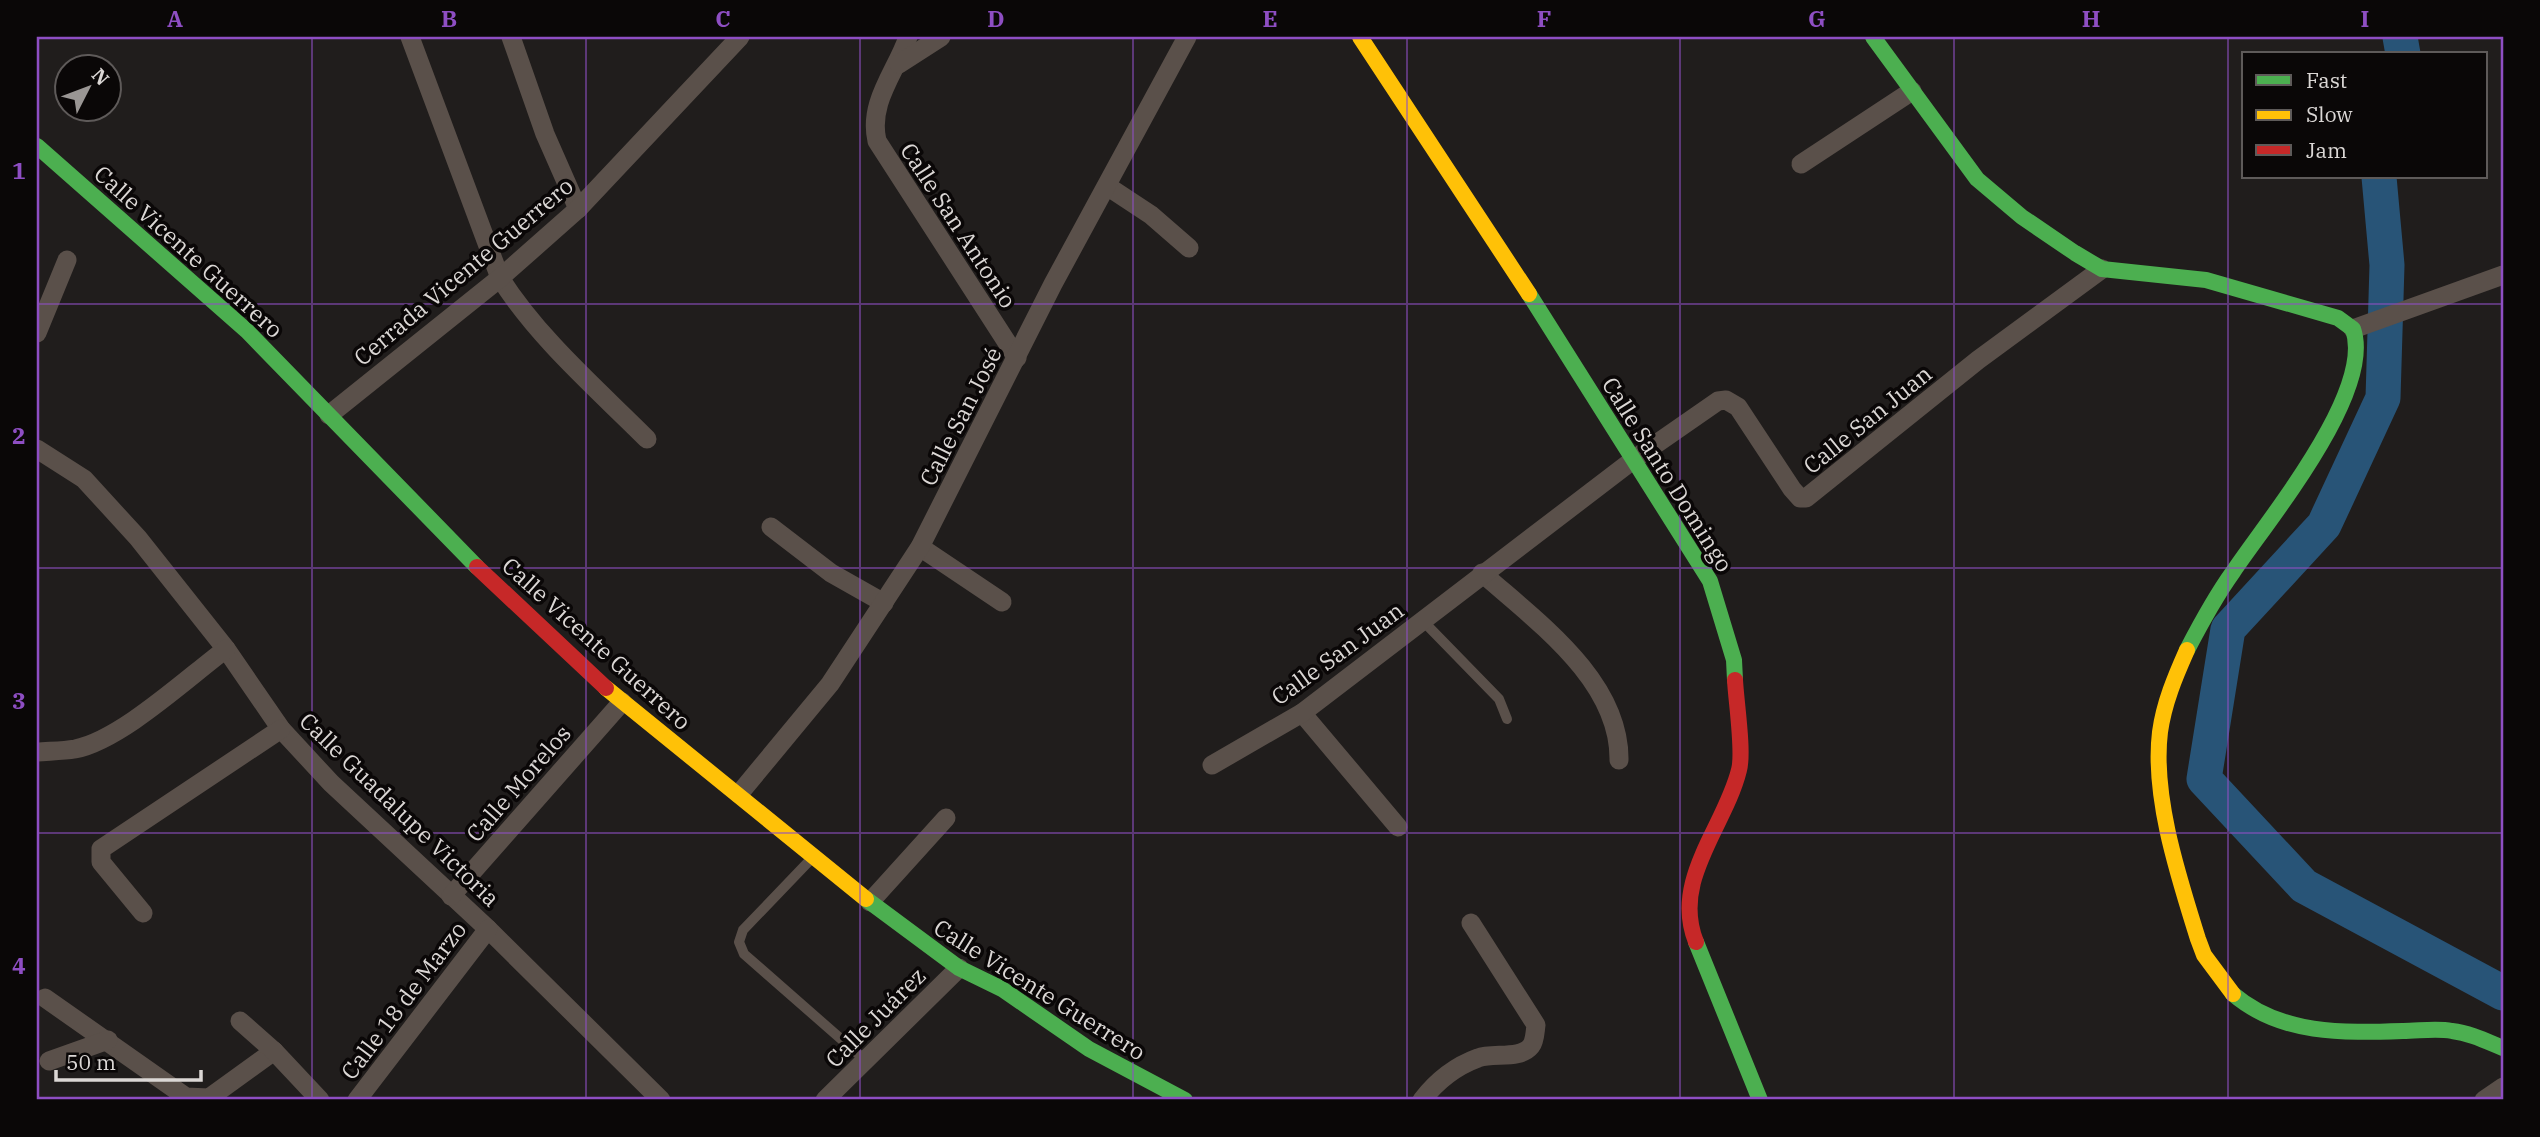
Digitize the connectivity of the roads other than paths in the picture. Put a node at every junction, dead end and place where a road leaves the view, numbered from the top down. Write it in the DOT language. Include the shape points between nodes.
graph roads {
  1 [pos="410,37"];
  2 [pos="511,37"];
  3 [pos="740,37"];
  4 [pos="908,37"];
  5 [pos="941,37"];
  6 [pos="1187,37"];
  7 [pos="1360,37"];
  8 [pos="1873,37"];
  9 [pos="899,64"];
  10 [pos="1912,91"];
  11 [pos="37,146"];
  12 [pos="1801,164"];
  13 [pos="1107,186"];
  14 [pos="578,209"];
  15 [pos="1189,247"];
  16 [pos="67,260"];
  17 [pos="2102,269"];
  18 [pos="2503,275"];
  19 [pos="500,278"];
  20 [pos="2353,329"];
  21 [pos="37,333"];
  22 [pos="1017,358"];
  23 [pos="329,415"];
  24 [pos="647,439"];
  25 [pos="37,449"];
  26 [pos="1633,460"];
  27 [pos="771,527"];
  28 [pos="920,547"];
  29 [pos="1482,573"];
  30 [pos="1002,601"];
  31 [pos="884,603"];
  32 [pos="1423,621"];
  33 [pos="226,649"];
  34 [pos="622,702"];
  35 [pos="1302,712"];
  36 [pos="1507,719"];
  37 [pos="281,729"];
  38 [pos="37,752"];
  39 [pos="1619,760"];
  40 [pos="1212,765"];
  41 [pos="739,794"];
  42 [pos="946,818"];
  43 [pos="1398,827"];
  44 [pos="813,857"];
  45 [pos="451,896"];
  46 [pos="870,902"];
  47 [pos="143,913"];
  48 [pos="1471,923"];
  49 [pos="488,929"];
  50 [pos="959,968"];
  51 [pos="45,998"];
  52 [pos="240,1021"];
  53 [pos="108,1040"];
  54 [pos="2503,1048"];
  55 [pos="274,1051"];
  56 [pos="865,1060"];
  57 [pos="49,1061"];
  58 [pos="2503,1087"];
  59 [pos="320,1100"];
  60 [pos="357,1100"];
  61 [pos="661,1100"];
  62 [pos="825,1100"];
  63 [pos="1185,1100"];
  64 [pos="1422,1100"];
  65 [pos="1760,1100"];
  66 [pos="2484,1100"];
  1 -- 19 [label="street"];
  2 -- 14 [label="street" via="545,135"];
  3 -- 14 [label="street, Cerrada Vicente Guerrero"];
  4 -- 9 [label="street, Calle San Antonio"];
  5 -- 9 [label="street"];
  6 -- 13 [label="street, Calle San José"];
  7 -- 26 [label="street, Calle Santo Domingo" via="1462,188"];
  8 -- 10 [label="street"];
  9 -- 22 [label="street, Calle San Antonio" via="876,105 877,141"];
  10 -- 12 [label="street"];
  10 -- 17 [label="street" via="1957,154 1994,195"];
  11 -- 23 [label="street, Calle Vicente Guerrero" via="247,331"];
  13 -- 15 [label="street"];
  13 -- 22 [label="street, Calle San José"];
  14 -- 19 [label="street, Cerrada Vicente Guerrero"];
  16 -- 21 [label="street"];
  17 -- 20 [label="street" via="2206,280 2338,318"];
  17 -- 26 [label="street, Calle San Juan" via="1978,360 1806,498 1796,495 1742,412 1726,400"];
  18 -- 20 [label="street"];
  19 -- 23 [label="street, Cerrada Vicente Guerrero"];
  19 -- 24 [label="street" via="545,336"];
  20 -- 54 [label="street" via="2354,357 2332,427 2217,596 2166,702 2160,776 2176,858 2203,953 2235,999 2258,1015 2314,1030 2449,1030"];
  22 -- 28 [label="street, Calle San José"];
  23 -- 34 [label="street, Calle Vicente Guerrero" via="513,604"];
  25 -- 33 [label="street, Calle Guadalupe Victoria" via="84,479 138,538"];
  26 -- 29 [label="street, Calle San Juan"];
  26 -- 65 [label="street, Calle Santo Domingo" via="1710,581 1734,660 1740,769 1699,861 1692,889 1692,930"];
  27 -- 31 [label="street" via="831,573"];
  28 -- 30 [label="street"];
  28 -- 31 [label="street, Calle San José"];
  29 -- 32 [label="street, Calle San Juan"];
  29 -- 39 [label="street" via="1567,651 1605,699 1619,740"];
  31 -- 41 [label="street, Calle San José" via="830,684"];
  32 -- 35 [label="street, Calle San Juan"];
  32 -- 36 [label="lane" via="1499,699"];
  33 -- 37 [label="street, Calle Guadalupe Victoria"];
  33 -- 38 [label="street" via="99,741"];
  34 -- 41 [label="street, Calle Vicente Guerrero"];
  34 -- 45 [label="street, Calle Morelos"];
  35 -- 40 [label="street, Calle San Juan"];
  35 -- 43 [label="street"];
  37 -- 45 [label="street, Calle Guadalupe Victoria"];
  37 -- 47 [label="street" via="101,849 101,862"];
  41 -- 44 [label="street, Calle Vicente Guerrero"];
  42 -- 46 [label="street"];
  44 -- 46 [label="street, Calle Vicente Guerrero"];
  44 -- 56 [label="lane" via="743,930 739,942 744,954"];
  45 -- 49 [label="street, Calle Guadalupe Victoria"];
  46 -- 50 [label="street, Calle Vicente Guerrero"];
  48 -- 64 [label="street" via="1535,1025 1534,1038 1521,1052 1491,1054 1451,1072"];
  49 -- 60 [label="street, Calle 18 de Marzo"];
  49 -- 61 [label="street, Calle Guadalupe Victoria"];
  50 -- 56 [label="street, Calle Juárez"];
  50 -- 63 [label="street, Calle Vicente Guerrero" via="1002,989 1088,1049"];
  51 -- 53 [label="street"];
  52 -- 55 [label="street"];
  53 -- 55 [label="street" via="186,1097 201,1099 209,1098"];
  53 -- 57 [label="street"];
  55 -- 59 [label="street"];
  56 -- 62 [label="street, Calle Juárez"];
  58 -- 66 [label="street"];
}
